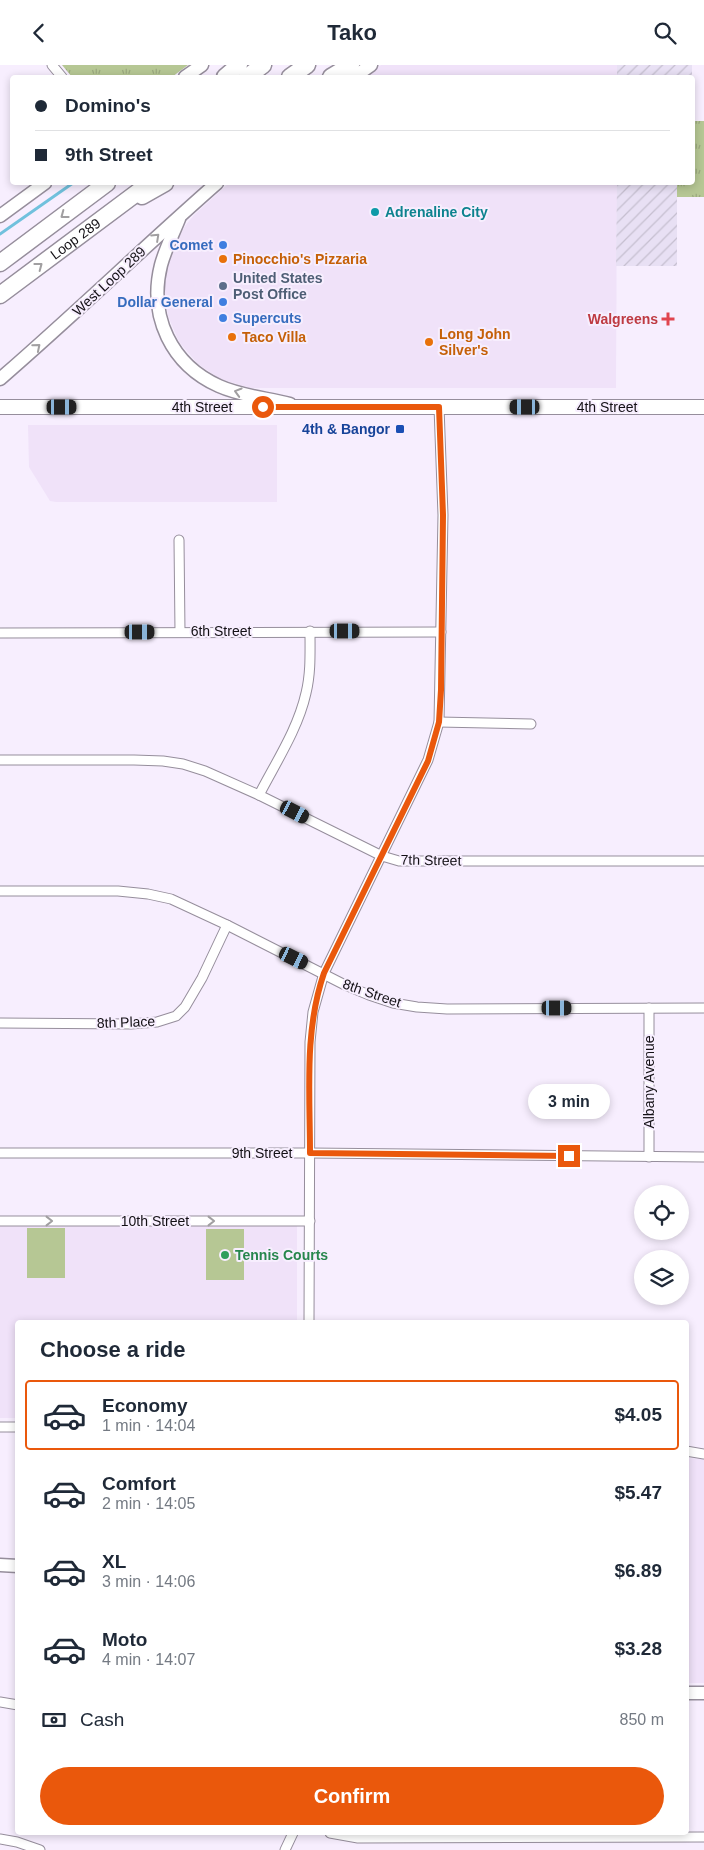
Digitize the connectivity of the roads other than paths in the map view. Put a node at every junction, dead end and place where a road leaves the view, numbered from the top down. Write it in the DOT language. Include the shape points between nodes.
graph roads {
  1 [pos="52,65"];
  2 [pos="202,65"];
  3 [pos="239,65"];
  4 [pos="263,65"];
  5 [pos="307,65"];
  6 [pos="351,65"];
  7 [pos="371,65"];
  8 [pos="60,75"];
  9 [pos="188,75"];
  10 [pos="227,75"];
  11 [pos="250,75"];
  12 [pos="293,75"];
  13 [pos="334,75"];
  14 [pos="357,75"];
  15 [pos="42,185"];
  16 [pos="104,185"];
  17 [pos="147,185"];
  18 [pos="162,185"];
  19 [pos="215,185"];
  20 [pos="180,215"];
  21 [pos="0,216"];
  22 [pos="93,226"];
  23 [pos="0,263"];
  24 [pos="0,295"];
  25 [pos="0,379"];
  26 [pos="0,407"];
  27 [pos="302,407"];
  28 [pos="439,407"];
  29 [pos="704,407"];
  30 [pos="179,540"];
  31 [pos="180,631"];
  32 [pos="310,631"];
  33 [pos="441,632"];
  34 [pos="0,633"];
  35 [pos="439,722"];
  36 [pos="531,724"];
  37 [pos="0,760"];
  38 [pos="259,795"];
  39 [pos="382,856"];
  40 [pos="704,861"];
  41 [pos="0,891"];
  42 [pos="227,925"];
  43 [pos="324,973"];
  44 [pos="649,1007"];
  45 [pos="704,1008"];
  46 [pos="0,1023"];
  47 [pos="0,1153"];
  48 [pos="310,1153"];
  49 [pos="649,1157"];
  50 [pos="704,1157"];
  51 [pos="0,1221"];
  52 [pos="310,1221"];
  53 [pos="309,1320"];
  54 [pos="0,1427"];
  55 [pos="15,1427"];
  56 [pos="689,1452"];
  57 [pos="704,1454"];
  58 [pos="0,1565"];
  59 [pos="15,1566"];
  60 [pos="689,1693"];
  61 [pos="704,1693"];
  62 [pos="0,1702"];
  63 [pos="15,1704"];
  64 [pos="292,1835"];
  65 [pos="341,1835"];
  66 [pos="592,1835"];
  67 [pos="704,1837"];
  68 [pos="0,1839"];
  69 [pos="40,1850"];
  70 [pos="285,1850"];
  1 -- 8 [label="street"];
  2 -- 9 [label="main road"];
  3 -- 10 [label="highway"];
  4 -- 11 [label="highway"];
  5 -- 12 [label="highway"];
  6 -- 13 [label="highway"];
  7 -- 14 [label="main road"];
  15 -- 21 [label="main road"];
  16 -- 23 [label="highway, Loop 289, one-way"];
  17 -- 22 [label="highway, Loop 289"];
  18 -- 22 [label="highway"];
  19 -- 20 [label="main road, West Loop 289"];
  25 -- 20 [label="main road, West Loop 289, one-way"];
  27 -- 20 [label="main road, one-way" via="220,387 184,363 173,349 160,317 158,283 161,265"];
  24 -- 22 [label="highway, Loop 289, one-way"];
  26 -- 27 [label="main road, 4th Street"];
  27 -- 28 [label="main road, 4th Street"];
  28 -- 29 [label="main road, 4th Street"];
  28 -- 33 [label="street" via="443,515"];
  30 -- 31 [label="street"];
  31 -- 32 [label="street, 6th Street"];
  31 -- 34 [label="street, 6th Street"];
  32 -- 33 [label="street, 6th Street"];
  32 -- 38 [label="street" via="310,670 306,693"];
  33 -- 35 [label="street"];
  35 -- 36 [label="street"];
  35 -- 39 [label="street" via="428,761"];
  37 -- 38 [label="street, 7th Street" via="163,761 205,771"];
  38 -- 39 [label="street, 7th Street"];
  39 -- 40 [label="street, 7th Street" via="399,861"];
  39 -- 43 [label="street"];
  41 -- 42 [label="street, 8th Street" via="148,894 171,899"];
  42 -- 43 [label="street, 8th Street"];
  42 -- 46 [label="street, 8th Place" via="202,978 176,1016 157,1022 131,1024"];
  43 -- 44 [label="street, 8th Street" via="369,995 417,1007"];
  43 -- 48 [label="street" via="313,1012 310,1042"];
  44 -- 45 [label="street, 8th Street"];
  44 -- 49 [label="street, Albany Avenue"];
  47 -- 48 [label="street, 9th Street"];
  48 -- 49 [label="street, 9th Street"];
  48 -- 52 [label="street"];
  49 -- 50 [label="street, 9th Street"];
  51 -- 52 [label="street, 10th Street, one-way"];
  52 -- 53 [label="street"];
  54 -- 55 [label="street"];
  56 -- 57 [label="street"];
  58 -- 59 [label="main road"];
  60 -- 61 [label="main road"];
  62 -- 63 [label="street"];
  64 -- 70 [label="street"];
  65 -- 66 [label="street" via="358,1838"];
  66 -- 67 [label="street"];
  68 -- 69 [label="street"];
}
